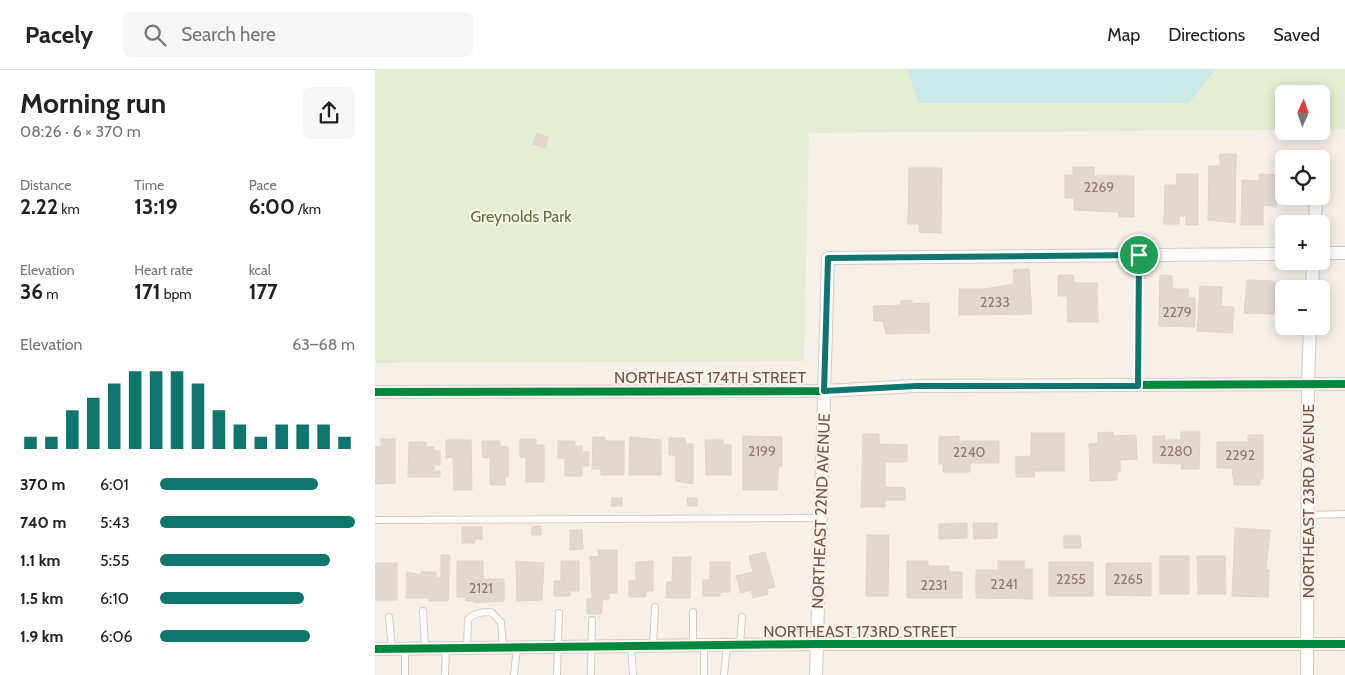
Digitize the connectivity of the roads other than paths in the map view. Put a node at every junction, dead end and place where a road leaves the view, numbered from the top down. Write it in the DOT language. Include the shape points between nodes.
graph roads {
  1 [pos="1330,253"];
  2 [pos="1345,253"];
  3 [pos="1275,254"];
  4 [pos="1139,255"];
  5 [pos="1310,335"];
  6 [pos="1308,383"];
  7 [pos="1345,384"];
  8 [pos="1138,386"];
  9 [pos="824,391"];
  10 [pos="375,392"];
  11 [pos="1345,514"];
  12 [pos="1307,515"];
  13 [pos="820,518"];
  14 [pos="375,520"];
  15 [pos="655,607"];
  16 [pos="423,611"];
  17 [pos="693,612"];
  18 [pos="559,613"];
  19 [pos="389,617"];
  20 [pos="742,617"];
  21 [pos="592,620"];
  22 [pos="817,644"];
  23 [pos="1307,644"];
  24 [pos="1345,644"];
  25 [pos="740,645"];
  26 [pos="631,646"];
  27 [pos="653,646"];
  28 [pos="699,646"];
  29 [pos="727,646"];
  30 [pos="558,647"];
  31 [pos="593,647"];
  32 [pos="445,648"];
  33 [pos="467,648"];
  34 [pos="503,648"];
  35 [pos="517,648"];
  36 [pos="375,649"];
  37 [pos="392,649"];
  38 [pos="405,649"];
  39 [pos="425,649"];
  40 [pos="405,675"];
  41 [pos="445,675"];
  42 [pos="514,675"];
  43 [pos="557,675"];
  44 [pos="591,675"];
  45 [pos="633,675"];
  46 [pos="704,675"];
  47 [pos="724,675"];
  48 [pos="816,675"];
  49 [pos="1307,675"];
  1 -- 2 [label="street"];
  3 -- 4 [label="street"];
  4 -- 8 [label="lane"];
  4 -- 9 [label="street, NORTHEAST 22ND AVENUE" via="828,258"];
  5 -- 6 [label="street, NORTHEAST 23RD AVENUE"];
  6 -- 7 [label="street, NORTHEAST 174TH STREET"];
  6 -- 8 [label="street, NORTHEAST 174TH STREET"];
  6 -- 12 [label="street, NORTHEAST 23RD AVENUE"];
  8 -- 9 [label="street, NORTHEAST 174TH STREET" via="916,386"];
  9 -- 10 [label="street, NORTHEAST 174TH STREET"];
  9 -- 13 [label="street, NORTHEAST 22ND AVENUE"];
  11 -- 12 [label="lane"];
  12 -- 23 [label="street, NORTHEAST 23RD AVENUE"];
  13 -- 14 [label="lane"];
  13 -- 22 [label="street, NORTHEAST 22ND AVENUE"];
  15 -- 27 [label="lane"];
  16 -- 39 [label="lane"];
  17 -- 28 [label="lane"];
  18 -- 30 [label="lane"];
  19 -- 37 [label="lane"];
  20 -- 25 [label="lane"];
  21 -- 31 [label="lane"];
  22 -- 23 [label="street, NORTHEAST 173RD STREET"];
  22 -- 25 [label="street, NORTHEAST 173RD STREET"];
  22 -- 48 [label="street, NORTHEAST 22ND AVENUE"];
  23 -- 24 [label="street, NORTHEAST 173RD STREET"];
  23 -- 49 [label="street, NORTHEAST 23RD AVENUE"];
  25 -- 29 [label="street, NORTHEAST 173RD STREET"];
  26 -- 27 [label="street, NORTHEAST 173RD STREET"];
  26 -- 31 [label="street, NORTHEAST 173RD STREET"];
  26 -- 45 [label="lane"];
  27 -- 28 [label="street, NORTHEAST 173RD STREET"];
  28 -- 29 [label="street, NORTHEAST 173RD STREET"];
  28 -- 46 [label="lane"];
  29 -- 47 [label="lane"];
  30 -- 31 [label="street, NORTHEAST 173RD STREET"];
  30 -- 35 [label="street, NORTHEAST 173RD STREET"];
  30 -- 43 [label="lane"];
  31 -- 44 [label="lane"];
  32 -- 33 [label="street, NORTHEAST 173RD STREET"];
  32 -- 39 [label="street, NORTHEAST 173RD STREET"];
  32 -- 41 [label="lane"];
  33 -- 34 [label="street, NORTHEAST 173RD STREET"];
  33 -- 34 [label="lane" via="468,620 474,614 491,612 501,622"];
  34 -- 35 [label="street, NORTHEAST 173RD STREET"];
  35 -- 42 [label="lane"];
  36 -- 37 [label="street, NORTHEAST 173RD STREET"];
  37 -- 38 [label="street, NORTHEAST 173RD STREET"];
  38 -- 39 [label="street, NORTHEAST 173RD STREET"];
  38 -- 40 [label="lane"];
}
